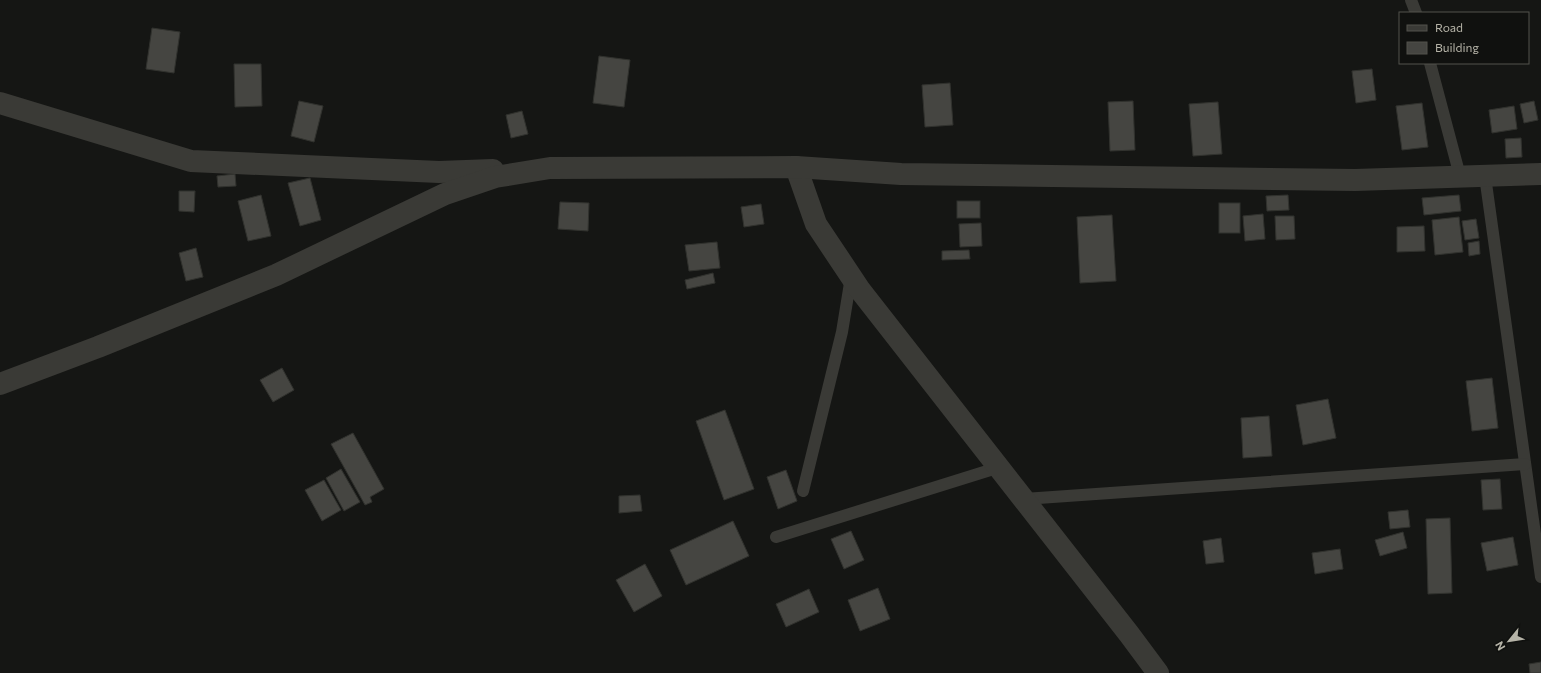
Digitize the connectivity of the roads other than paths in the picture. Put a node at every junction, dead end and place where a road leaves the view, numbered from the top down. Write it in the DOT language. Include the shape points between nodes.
graph roads {
  1 [pos="1411,0"];
  2 [pos="1416,12"];
  3 [pos="1430,64"];
  4 [pos="0,103"];
  5 [pos="796,167"];
  6 [pos="550,168"];
  7 [pos="439,172"];
  8 [pos="1541,174"];
  9 [pos="1460,176"];
  10 [pos="1485,176"];
  11 [pos="445,194"];
  12 [pos="851,276"];
  13 [pos="0,384"];
  14 [pos="1525,464"];
  15 [pos="1000,468"];
  16 [pos="803,492"];
  17 [pos="1024,499"];
  18 [pos="776,536"];
  19 [pos="1541,578"];
  20 [pos="1158,673"];
  1 -- 2 [label="lane"];
  3 -- 9 [label="lane"];
  4 -- 7 [label="street" via="191,161"];
  5 -- 6 [label="street"];
  5 -- 9 [label="street" via="901,174 1354,180"];
  5 -- 12 [label="street" via="816,224"];
  6 -- 7 [label="street"];
  6 -- 11 [label="street" via="495,177"];
  7 -- 11 [label="street"];
  8 -- 10 [label="street"];
  9 -- 10 [label="street"];
  10 -- 14 [label="lane"];
  11 -- 13 [label="street" via="276,275"];
  12 -- 15 [label="street"];
  12 -- 16 [label="lane" via="842,332"];
  14 -- 17 [label="lane"];
  14 -- 19 [label="lane"];
  15 -- 17 [label="street"];
  15 -- 18 [label="lane"];
  17 -- 20 [label="street"];
}
